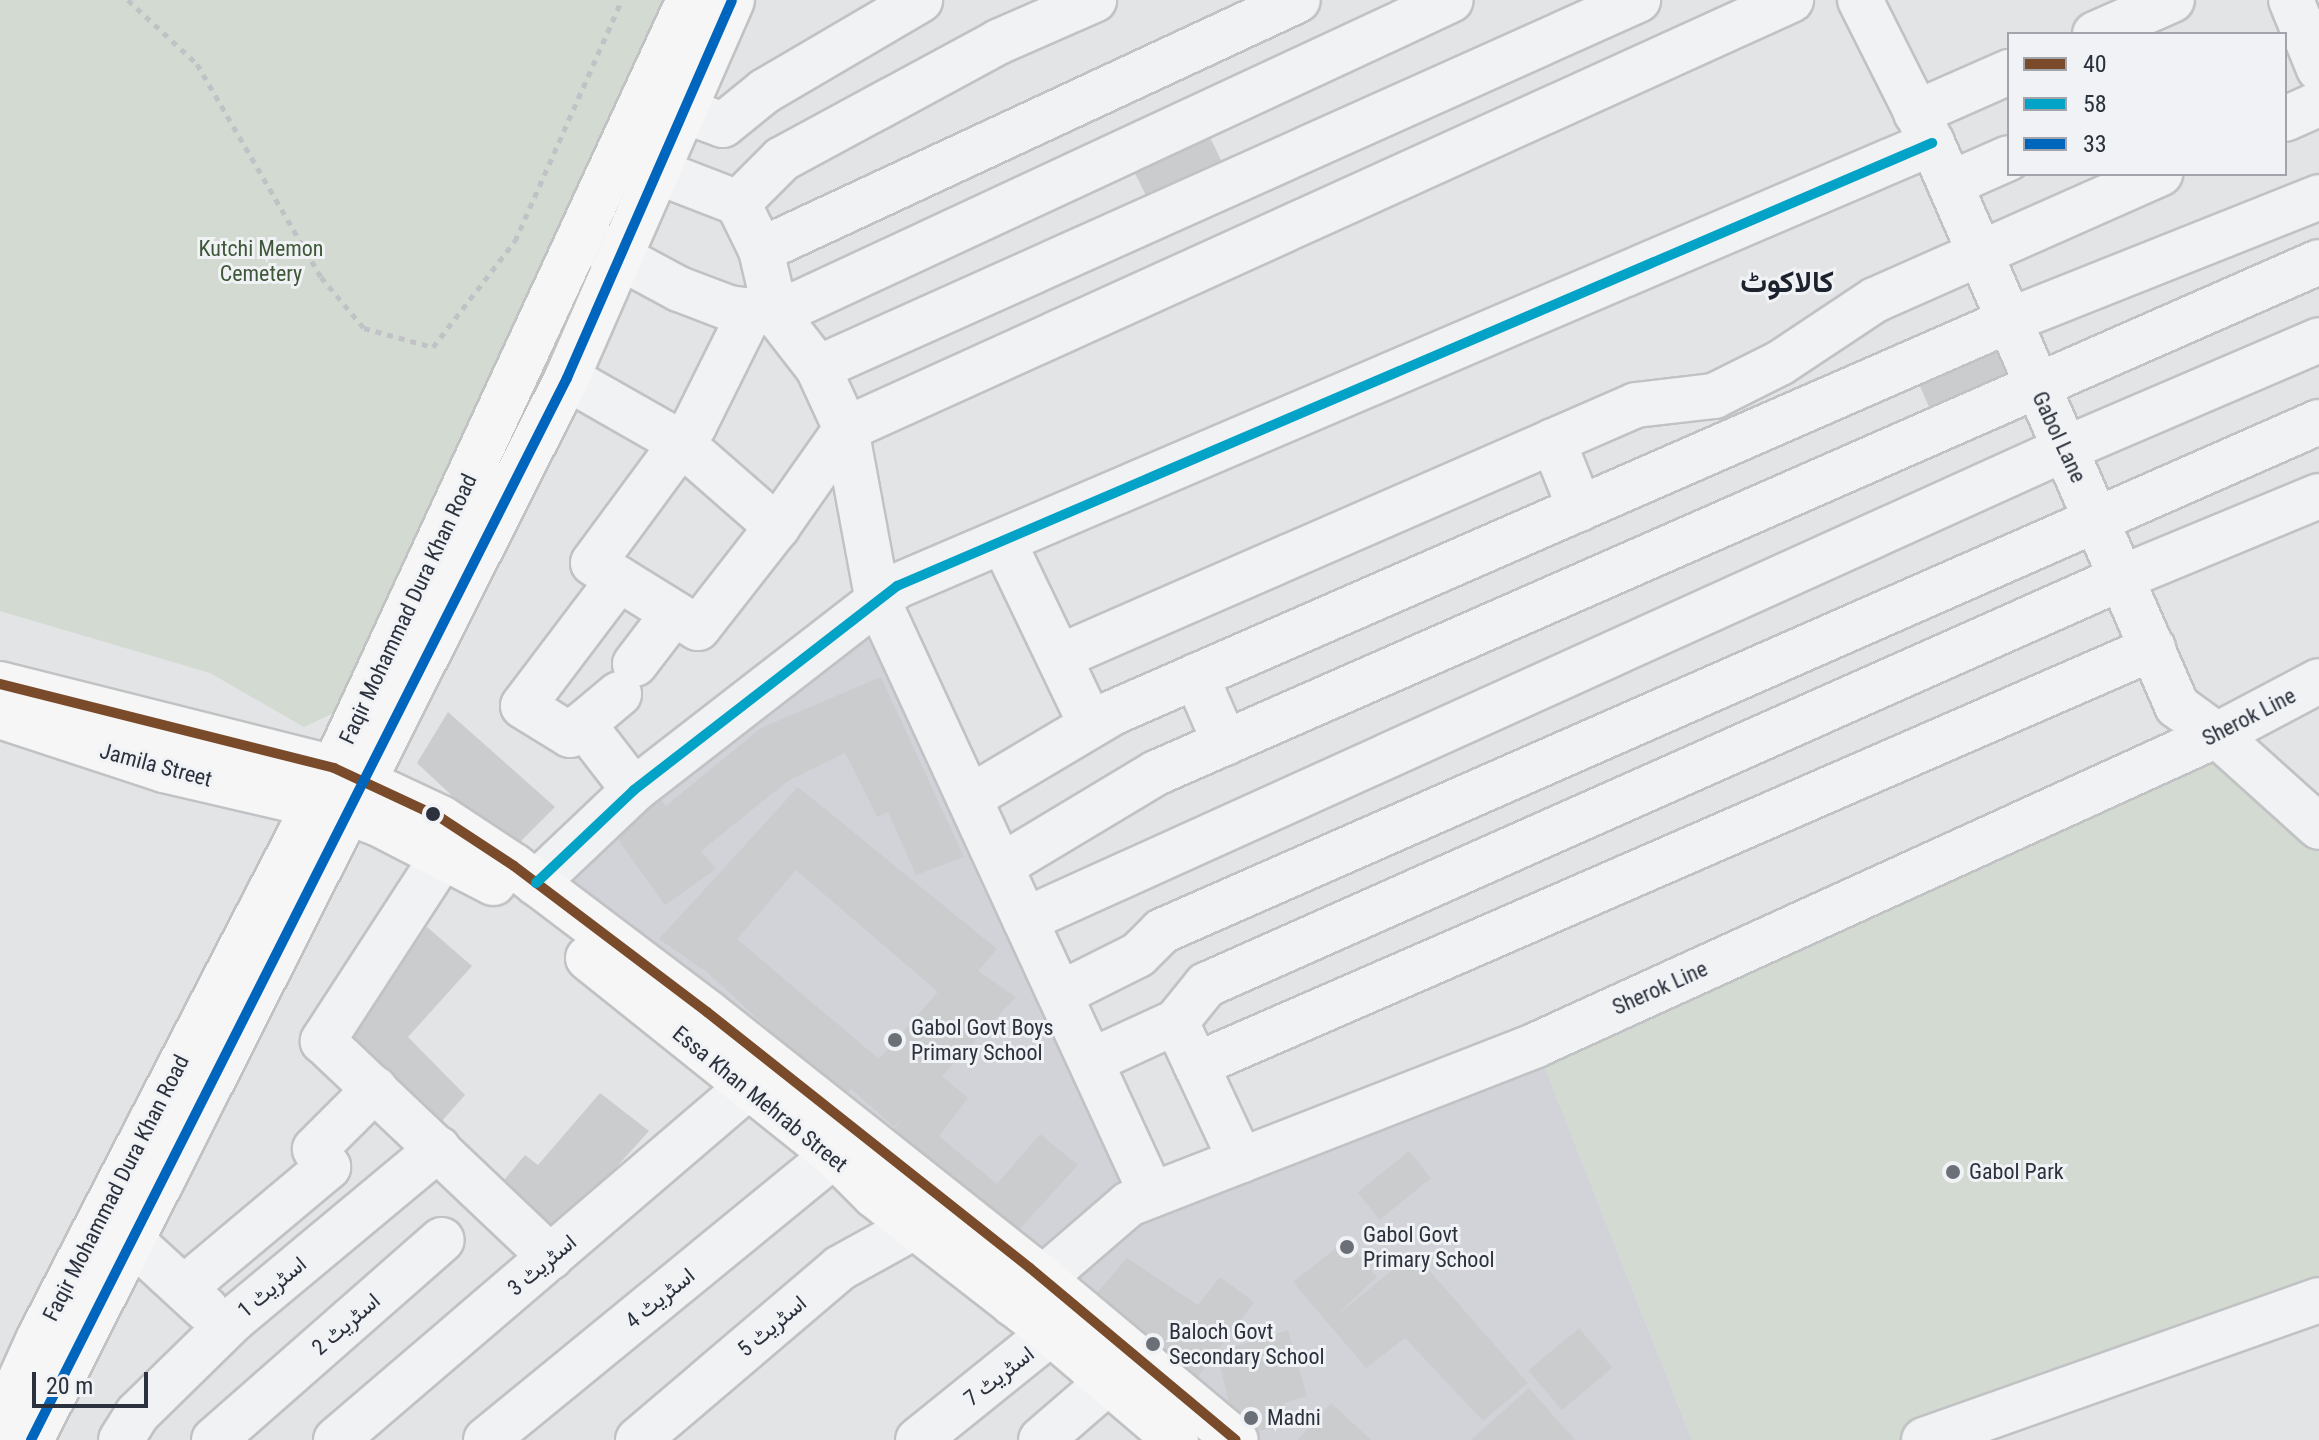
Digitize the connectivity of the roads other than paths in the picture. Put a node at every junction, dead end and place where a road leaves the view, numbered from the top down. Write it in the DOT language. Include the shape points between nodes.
graph roads {
  1 [pos="689,0"];
  2 [pos="732,0"];
  3 [pos="920,0"];
  4 [pos="1094,0"];
  5 [pos="1298,0"];
  6 [pos="1451,0"];
  7 [pos="1638,0"];
  8 [pos="1791,0"];
  9 [pos="1860,0"];
  10 [pos="2172,0"];
  11 [pos="2100,32"];
  12 [pos="2007,73"];
  13 [pos="2319,104"];
  14 [pos="685,111"];
  15 [pos="2287,118"];
  16 [pos="1924,128"];
  17 [pos="2007,159"];
  18 [pos="658,172"];
  19 [pos="2155,176"];
  20 [pos="1950,184"];
  21 [pos="2319,197"];
  22 [pos="738,203"];
  23 [pos="580,236"];
  24 [pos="761,250"];
  25 [pos="1979,253"];
  26 [pos="620,255"];
  27 [pos="2319,262"];
  28 [pos="764,312"];
  29 [pos="2008,321"];
  30 [pos="2319,340"];
  31 [pos="818,368"];
  32 [pos="567,378"];
  33 [pos="2034,384"];
  34 [pos="2319,422"];
  35 [pos="846,429"];
  36 [pos="1553,441"];
  37 [pos="681,443"];
  38 [pos="2065,449"];
  39 [pos="466,483"];
  40 [pos="2319,496"];
  41 [pos="506,499"];
  42 [pos="1587,506"];
  43 [pos="2095,517"];
  44 [pos="777,527"];
  45 [pos="1003,541"];
  46 [pos="1624,566"];
  47 [pos="2121,578"];
  48 [pos="619,579"];
  49 [pos="878,601"];
  50 [pos="674,613"];
  51 [pos="2153,648"];
  52 [pos="1059,657"];
  53 [pos="1196,676"];
  54 [pos="2319,681"];
  55 [pos="0,684"];
  56 [pos="0,716"];
  57 [pos="583,724"];
  58 [pos="1091,725"];
  59 [pos="2217,735"];
  60 [pos="1225,743"];
  61 [pos="634,790"];
  62 [pos="341,792"];
  63 [pos="969,798"];
  64 [pos="2319,827"];
  65 [pos="443,856"];
  66 [pos="1001,866"];
  67 [pos="536,883"];
  68 [pos="1025,920"];
  69 [pos="1060,994"];
  70 [pos="1176,1022"];
  71 [pos="697,1025"];
  72 [pos="1091,1061"];
  73 [pos="1196,1065"];
  74 [pos="747,1088"];
  75 [pos="375,1089"];
  76 [pos="438,1149"];
  77 [pos="834,1155"];
  78 [pos="1241,1161"];
  79 [pos="1152,1195"];
  80 [pos="916,1226"];
  81 [pos="442,1240"];
  82 [pos="132,1241"];
  83 [pos="551,1257"];
  84 [pos="185,1287"];
  85 [pos="1028,1291"];
  86 [pos="2319,1300"];
  87 [pos="1066,1322"];
  88 [pos="224,1329"];
  89 [pos="1109,1381"];
  90 [pos="0,1424"];
  91 [pos="31,1440"];
  92 [pos="121,1440"];
  93 [pos="214,1440"];
  94 [pos="336,1440"];
  95 [pos="486,1440"];
  96 [pos="638,1440"];
  97 [pos="918,1440"];
  98 [pos="1041,1440"];
  99 [pos="1176,1440"];
  100 [pos="1236,1440"];
  101 [pos="1924,1440"];
  1 -- 23 [label="main road, Faqir Mohammad Dura Khan Road"];
  2 -- 14 [label="main road, Faqir Mohammad Dura Khan Road"];
  3 -- 14 [label="street" via="765,91 723,125"];
  4 -- 22 [label="street" via="998,42 782,159"];
  5 -- 24 [label="street"];
  6 -- 28 [label="street"];
  7 -- 31 [label="street"];
  8 -- 35 [label="street"];
  9 -- 16 [label="street, Gabol Lane"];
  10 -- 11 [label="street"];
  12 -- 16 [label="street"];
  13 -- 15 [label="street"];
  14 -- 18 [label="main road, Faqir Mohammad Dura Khan Road"];
  16 -- 20 [label="street, Gabol Lane"];
  16 -- 45 [label="street"];
  17 -- 20 [label="street"];
  18 -- 22 [label="street"];
  18 -- 26 [label="main road, Faqir Mohammad Dura Khan Road"];
  19 -- 25 [label="street"];
  20 -- 25 [label="street, Gabol Lane"];
  21 -- 29 [label="street"];
  22 -- 24 [label="street"];
  23 -- 26 [label="street"];
  23 -- 39 [label="main road, Faqir Mohammad Dura Khan Road"];
  24 -- 28 [label="street"];
  25 -- 29 [label="street, Gabol Lane"];
  25 -- 36 [label="street" via="1875,300 1780,363 1714,396 1636,405"];
  26 -- 28 [label="street" via="679,289 729,308"];
  26 -- 32 [label="main road, Faqir Mohammad Dura Khan Road"];
  27 -- 33 [label="street"];
  28 -- 31 [label="street"];
  28 -- 37 [label="street"];
  29 -- 33 [label="street, Gabol Lane"];
  29 -- 42 [label="street"];
  30 -- 38 [label="street"];
  31 -- 35 [label="street"];
  32 -- 37 [label="street"];
  32 -- 41 [label="main road, Faqir Mohammad Dura Khan Road"];
  33 -- 38 [label="street, Gabol Lane"];
  33 -- 46 [label="street"];
  34 -- 43 [label="street"];
  35 -- 44 [label="street"];
  35 -- 49 [label="street"];
  36 -- 42 [label="street"];
  36 -- 52 [label="street"];
  37 -- 44 [label="street"];
  37 -- 48 [label="street" via="593,563"];
  38 -- 43 [label="street, Gabol Lane"];
  38 -- 68 [label="street"];
  39 -- 41 [label="main road"];
  39 -- 62 [label="main road, Faqir Mohammad Dura Khan Road"];
  40 -- 47 [label="street"];
  41 -- 62 [label="main road, Faqir Mohammad Dura Khan Road"];
  42 -- 46 [label="street"];
  42 -- 53 [label="street"];
  43 -- 47 [label="street, Gabol Lane"];
  43 -- 69 [label="street" via="1162,931 1138,955"];
  44 -- 50 [label="street" via="698,628"];
  45 -- 49 [label="street" via="897,586"];
  45 -- 52 [label="street"];
  46 -- 60 [label="street"];
  47 -- 51 [label="street, Gabol Lane"];
  47 -- 70 [label="street" via="1206,985"];
  48 -- 50 [label="street"];
  48 -- 57 [label="street" via="523,706 570,735"];
  49 -- 61 [label="street"];
  49 -- 63 [label="street"];
  50 -- 57 [label="street" via="627,679"];
  51 -- 59 [label="street, Gabol Lane" via="2177,706"];
  51 -- 73 [label="street"];
  52 -- 58 [label="street"];
  53 -- 58 [label="street"];
  53 -- 60 [label="street"];
  54 -- 59 [label="street, Sherok Line"];
  55 -- 62 [label="main road, Jamila Street"];
  56 -- 62 [label="main road, Jamila Street" via="164,770"];
  57 -- 61 [label="street"];
  58 -- 63 [label="street"];
  59 -- 64 [label="street, Gabol Lane"];
  59 -- 78 [label="street, Sherok Line" via="1524,1050"];
  60 -- 66 [label="street" via="1156,773"];
  61 -- 67 [label="street"];
  62 -- 65 [label="main road, Essa Khan Mehrab Street"];
  62 -- 67 [label="main road, Essa Khan Mehrab Street" via="441,818"];
  62 -- 82 [label="main road, Faqir Mohammad Dura Khan Road"];
  62 -- 90 [label="main road, Faqir Mohammad Dura Khan Road" via="39,1338"];
  63 -- 66 [label="street"];
  65 -- 71 [label="main road, Essa Khan Mehrab Street" via="505,890"];
  65 -- 75 [label="street" via="323,1041"];
  66 -- 68 [label="street"];
  67 -- 71 [label="main road, Essa Khan Mehrab Street"];
  68 -- 69 [label="street"];
  69 -- 72 [label="street"];
  70 -- 72 [label="street"];
  70 -- 73 [label="street"];
  71 -- 74 [label="main road, Essa Khan Mehrab Street"];
  71 -- 85 [label="main road, Essa Khan Mehrab Street"];
  72 -- 79 [label="street"];
  73 -- 78 [label="street"];
  74 -- 77 [label="main road, Essa Khan Mehrab Street"];
  74 -- 83 [label="street, اسٹریٹ 3"];
  75 -- 76 [label="street"];
  75 -- 84 [label="street" via="315,1149 328,1167"];
  76 -- 83 [label="street"];
  76 -- 88 [label="street, اسٹریٹ 1"];
  77 -- 80 [label="main road, Essa Khan Mehrab Street" via="875,1196"];
  77 -- 95 [label="street, اسٹریٹ 4"];
  78 -- 79 [label="street, Sherok Line"];
  79 -- 85 [label="street, Sherok Line" via="1129,1204"];
  80 -- 85 [label="main road, Essa Khan Mehrab Street" via="982,1283"];
  80 -- 96 [label="street, اسٹریٹ 5" via="840,1268"];
  81 -- 93 [label="street, اسٹریٹ 2"];
  82 -- 84 [label="street"];
  82 -- 91 [label="main road, Faqir Mohammad Dura Khan Road"];
  83 -- 94 [label="street, اسٹریٹ 3"];
  84 -- 88 [label="street"];
  85 -- 87 [label="main road, Essa Khan Mehrab Street"];
  86 -- 101 [label="street"];
  87 -- 89 [label="main road, Essa Khan Mehrab Street"];
  87 -- 97 [label="street, اسٹریٹ 7"];
  87 -- 100 [label="main road, Essa Khan Mehrab Street"];
  88 -- 92 [label="street, اسٹریٹ 1" via="137,1414"];
  89 -- 98 [label="street"];
  89 -- 99 [label="main road, Essa Khan Mehrab Street"];
}
